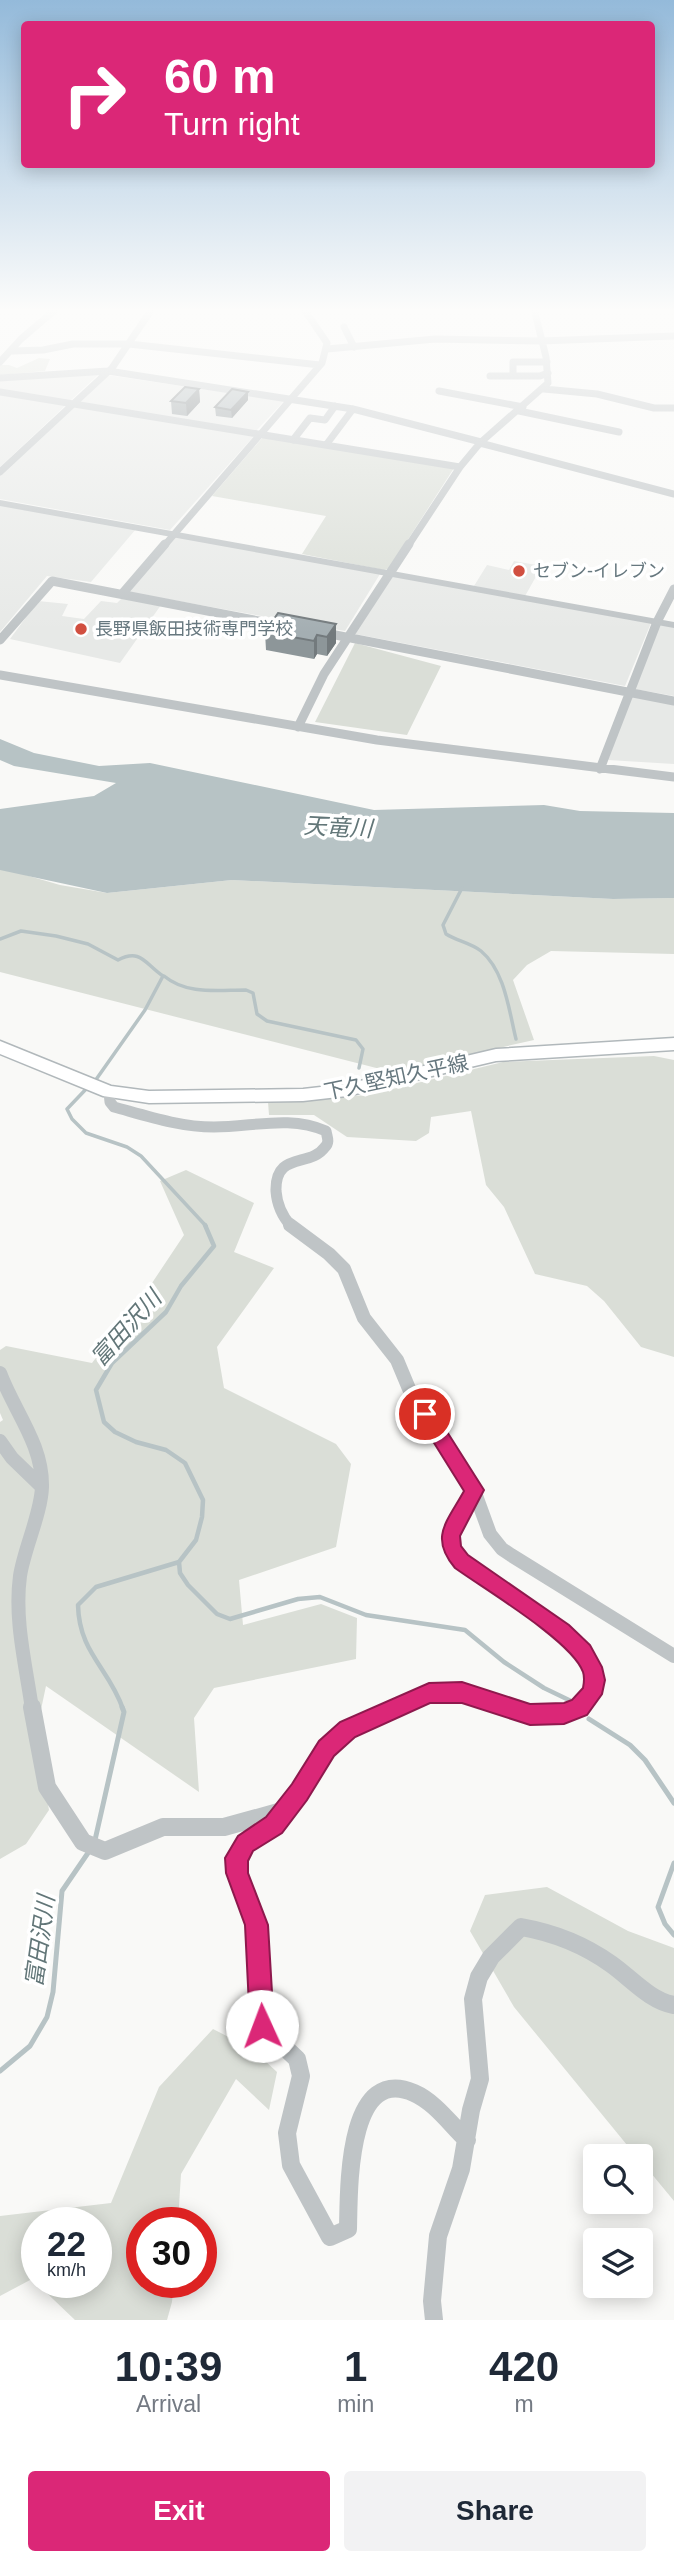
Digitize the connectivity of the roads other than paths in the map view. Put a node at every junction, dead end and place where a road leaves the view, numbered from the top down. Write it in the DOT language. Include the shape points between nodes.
graph roads {
  1 [pos="59,417"];
  2 [pos="153,417"];
  3 [pos="276,417"];
  4 [pos="326,417"];
  5 [pos="348,417"];
  6 [pos="386,417"];
  7 [pos="511,417"];
  8 [pos="556,417"];
  9 [pos="619,432"];
  10 [pos="261,435"];
  11 [pos="293,440"];
  12 [pos="481,442"];
  13 [pos="326,445"];
  14 [pos="460,467"];
  15 [pos="0,472"];
  16 [pos="674,495"];
  17 [pos="0,503"];
  18 [pos="173,534"];
  19 [pos="391,573"];
  20 [pos="674,589"];
  21 [pos="122,594"];
  22 [pos="657,622"];
  23 [pos="674,625"];
  24 [pos="298,628"];
  25 [pos="311,630"];
  26 [pos="349,637"];
  27 [pos="0,640"];
  28 [pos="0,675"];
  29 [pos="629,692"];
  30 [pos="674,701"];
  31 [pos="298,727"];
  32 [pos="600,769"];
  33 [pos="674,777"];
  34 [pos="674,1044"];
  35 [pos="0,1046"];
  36 [pos="98,1087"];
  37 [pos="0,1373"];
  38 [pos="0,1441"];
  39 [pos="42,1488"];
  40 [pos="474,1490"];
  41 [pos="674,1656"];
  42 [pos="282,1811"];
  43 [pos="674,2005"];
  44 [pos="467,2140"];
  45 [pos="434,2320"];
  1 -- 15 [label="street"];
  2 -- 10 [label="street"];
  3 -- 10 [label="street"];
  4 -- 11 [label="street" via="310,418"];
  5 -- 13 [label="street"];
  6 -- 12 [label="street"];
  7 -- 12 [label="street"];
  8 -- 9 [label="street"];
  10 -- 11 [label="street"];
  10 -- 18 [label="street"];
  11 -- 13 [label="street"];
  12 -- 14 [label="street"];
  12 -- 16 [label="street"];
  13 -- 14 [label="street"];
  14 -- 19 [label="street"];
  17 -- 18 [label="street"];
  18 -- 19 [label="street"];
  18 -- 21 [label="street"];
  19 -- 22 [label="street"];
  19 -- 26 [label="street"];
  20 -- 22 [label="street"];
  21 -- 24 [label="street"];
  21 -- 27 [label="street" via="52,581"];
  22 -- 23 [label="street"];
  22 -- 29 [label="street"];
  25 -- 26 [label="street"];
  26 -- 29 [label="street"];
  26 -- 31 [label="street" via="324,674"];
  28 -- 31 [label="street"];
  29 -- 30 [label="street"];
  29 -- 32 [label="street"];
  31 -- 32 [label="street"];
  32 -- 33 [label="street"];
  34 -- 36 [label="main road, 下久堅知久平線" via="496,1055 348,1090 303,1095 149,1097"];
  35 -- 36 [label="main road, 下久堅知久平線"];
  36 -- 40 [label="street" via="114,1107 197,1126 304,1122 326,1131 330,1139 323,1152 279,1168 275,1177 281,1215 345,1270 366,1321 400,1363 411,1396"];
  37 -- 39 [label="street" via="34,1440"];
  38 -- 39 [label="street"];
  39 -- 42 [label="street" via="20,1575 18,1611 47,1787 83,1842 105,1851 163,1827 224,1828"];
  40 -- 41 [label="street" via="488,1535 505,1554 524,1561"];
  40 -- 42 [label="street" via="451,1534 451,1549 461,1562 562,1632 582,1652 592,1667 592,1694 580,1707 564,1714 530,1715 462,1693 429,1693 347,1729"];
  42 -- 44 [label="street" via="274,1825 246,1843 236,1858 256,1925 262,2026 297,2059 301,2076 287,2133 290,2165 300,2187 330,2237 348,2229 351,2171 362,2110 372,2096 393,2088 417,2095"];
  43 -- 44 [label="street" via="661,2003 589,1947 546,1930 521,1927 491,1957 473,1999 480,2079"];
  44 -- 45 [label="street" via="438,2236"];
}
